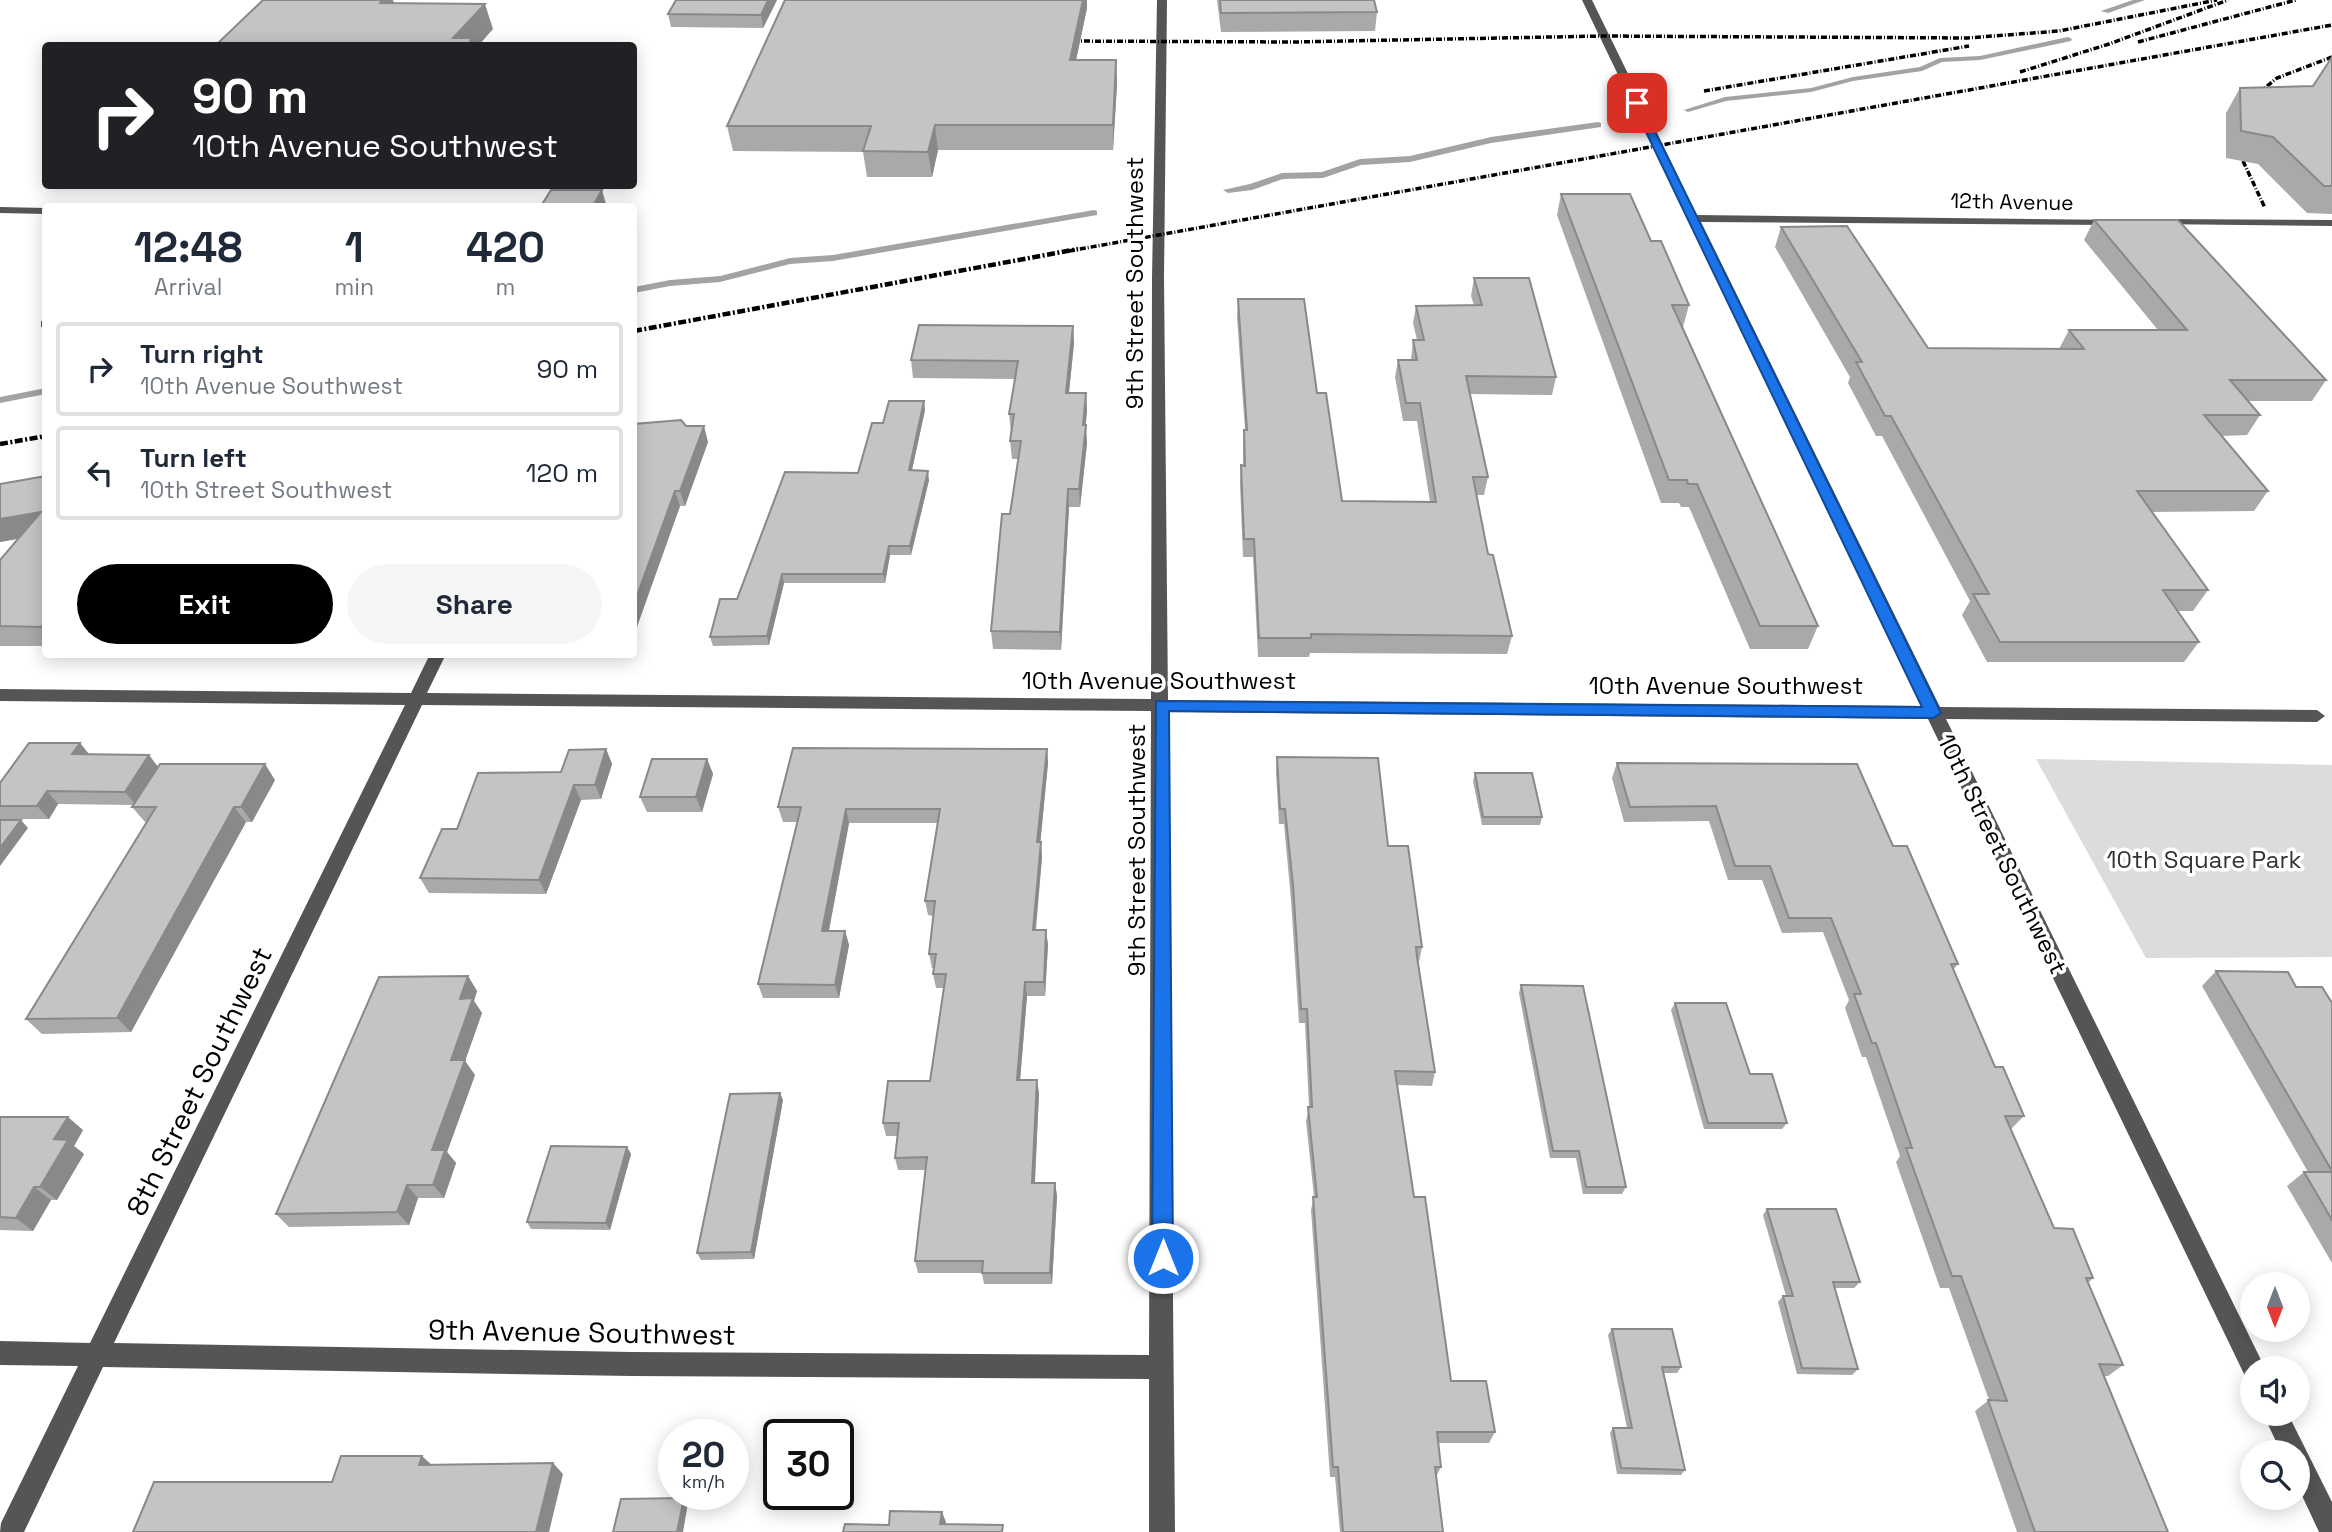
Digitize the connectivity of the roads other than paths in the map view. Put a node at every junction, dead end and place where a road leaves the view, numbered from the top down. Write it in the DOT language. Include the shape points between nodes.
graph roads {
  1 [pos="1162,0"];
  2 [pos="1587,0"];
  3 [pos="0,210"];
  4 [pos="42,211"];
  5 [pos="1692,218"];
  6 [pos="2124,222"];
  7 [pos="2150,222"];
  8 [pos="2332,223"];
  9 [pos="436,658"];
  10 [pos="0,695"];
  11 [pos="416,699"];
  12 [pos="1162,705"];
  13 [pos="1933,713"];
  14 [pos="2317,716"];
  15 [pos="0,1353"];
  16 [pos="97,1354"];
  17 [pos="2247,1356"];
  18 [pos="1163,1367"];
  19 [pos="2310,1485"];
  20 [pos="2332,1530"];
  21 [pos="10,1532"];
  22 [pos="1162,1532"];
  1 -- 12 [label="street, 9th Street Southwest" via="1158,267"];
  2 -- 5 [label="street, 10th Street Southwest"];
  3 -- 4 [label="street"];
  5 -- 6 [label="street, 12th Avenue"];
  5 -- 13 [label="street, 10th Street Southwest"];
  7 -- 8 [label="street"];
  9 -- 11 [label="street, 8th Street Southwest"];
  10 -- 11 [label="street, 10th Avenue Southwest"];
  11 -- 12 [label="street, 10th Avenue Southwest"];
  11 -- 16 [label="street, 8th Street Southwest"];
  12 -- 13 [label="street, 10th Avenue Southwest"];
  12 -- 18 [label="street, 9th Street Southwest"];
  13 -- 14 [label="street, 10th Avenue Southwest"];
  13 -- 17 [label="street, 10th Street Southwest"];
  15 -- 16 [label="street, 9th Avenue Southwest"];
  16 -- 18 [label="street, 9th Avenue Southwest"];
  16 -- 21 [label="street, 8th Street Southwest"];
  18 -- 22 [label="street, 9th Street Southwest"];
  19 -- 20 [label="street"];
}
